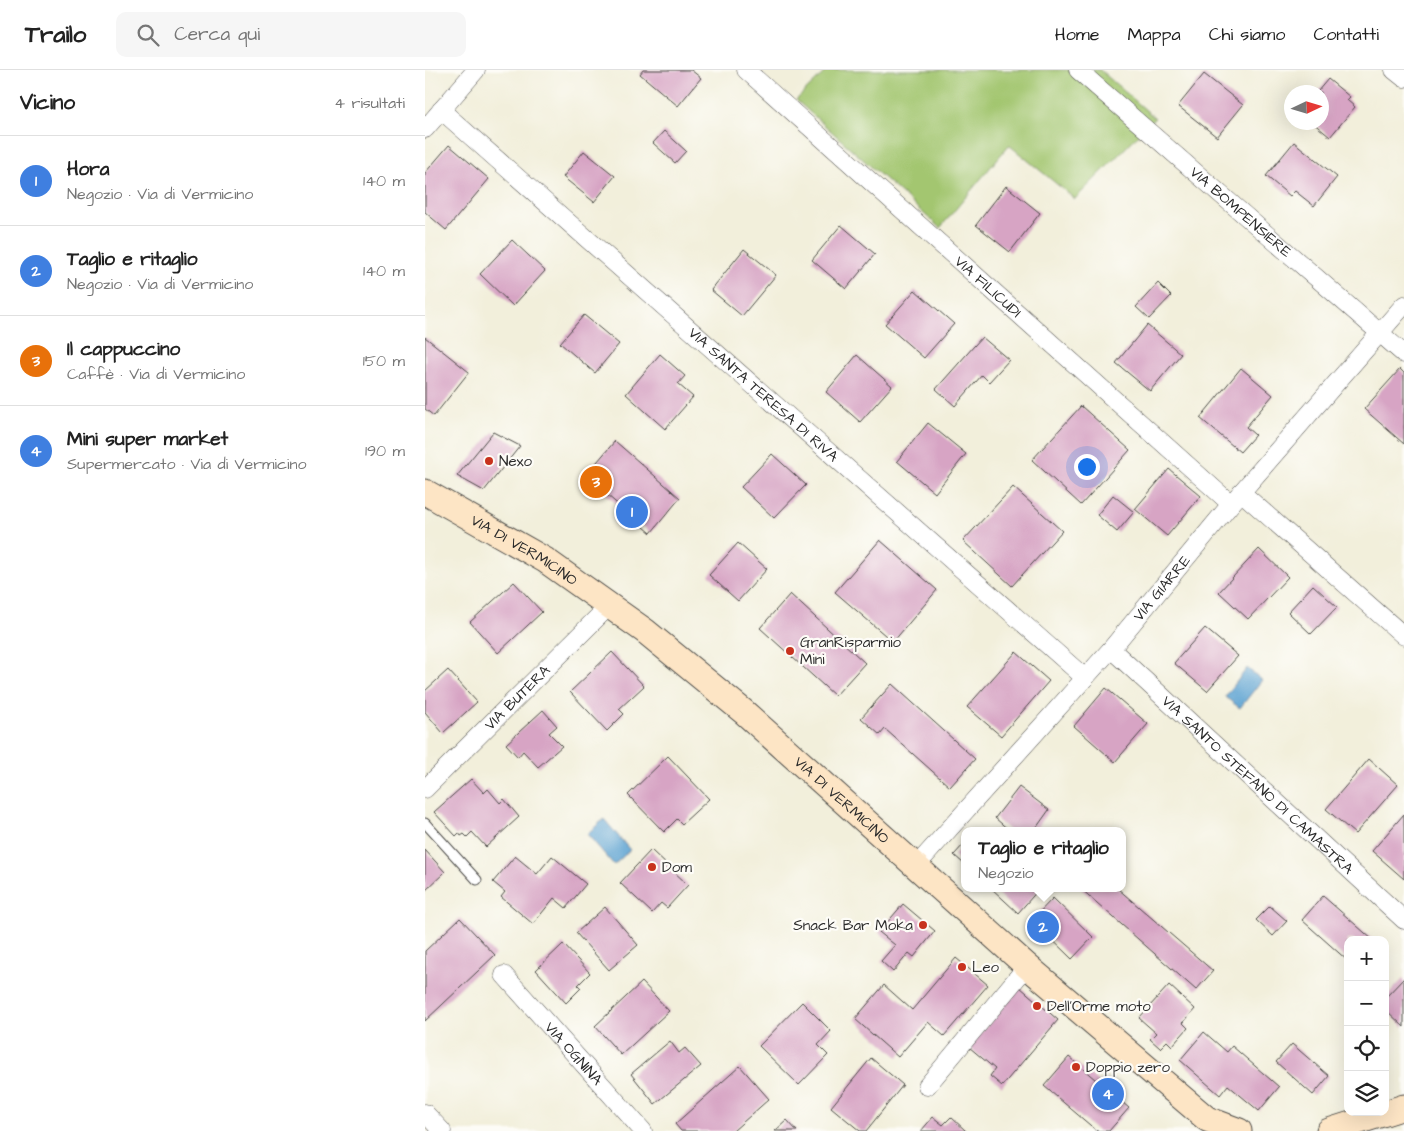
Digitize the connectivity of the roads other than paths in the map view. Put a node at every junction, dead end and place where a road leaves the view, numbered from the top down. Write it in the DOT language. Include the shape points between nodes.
graph roads {
  1 [pos="476,70"];
  2 [pos="746,70"];
  3 [pos="1078,70"];
  4 [pos="1395,70"];
  5 [pos="1404,78"];
  6 [pos="441,110"];
  7 [pos="425,129"];
  8 [pos="1404,305"];
  9 [pos="1380,333"];
  10 [pos="1404,354"];
  11 [pos="425,492"];
  12 [pos="1236,498"];
  13 [pos="609,605"];
  14 [pos="1404,636"];
  15 [pos="1111,649"];
  16 [pos="1085,678"];
  17 [pos="425,789"];
  18 [pos="425,823"];
  19 [pos="915,866"];
  20 [pos="477,880"];
  21 [pos="1404,920"];
  22 [pos="1027,966"];
  23 [pos="504,975"];
  24 [pos="927,1086"];
  25 [pos="1404,1107"];
  26 [pos="425,1113"];
  27 [pos="442,1131"];
  28 [pos="643,1131"];
  29 [pos="1239,1131"];
  30 [pos="1329,1131"];
  1 -- 6 [label="street"];
  2 -- 12 [label="street, VIA FILICUDI"];
  3 -- 9 [label="street, VIA BOMPENSIERE"];
  4 -- 5 [label="street"];
  6 -- 7 [label="street"];
  6 -- 16 [label="street, VIA SANTA TERESA DI RIVA"];
  8 -- 9 [label="street, VIA GIARRE"];
  9 -- 10 [label="street, VIA BOMPENSIERE"];
  9 -- 12 [label="street, VIA GIARRE"];
  11 -- 13 [label="main road, VIA DI VERMICINO" via="524,547"];
  12 -- 14 [label="street, VIA FILICUDI"];
  12 -- 15 [label="street, VIA GIARRE"];
  13 -- 17 [label="street, VIA BUTERA"];
  13 -- 19 [label="main road, VIA DI VERMICINO" via="736,706"];
  15 -- 16 [label="street, VIA GIARRE"];
  15 -- 21 [label="street, VIA SANTO STEFANO DI CAMASTRA"];
  16 -- 19 [label="street, VIA GIARRE"];
  18 -- 20 [label="lane"];
  19 -- 22 [label="main road, VIA DI VERMICINO"];
  22 -- 24 [label="street"];
  22 -- 29 [label="main road, VIA DI VERMICINO" via="1207,1119"];
  23 -- 28 [label="street, VIA OGNINA"];
  25 -- 30 [label="main road"];
  26 -- 27 [label="street"];
}
